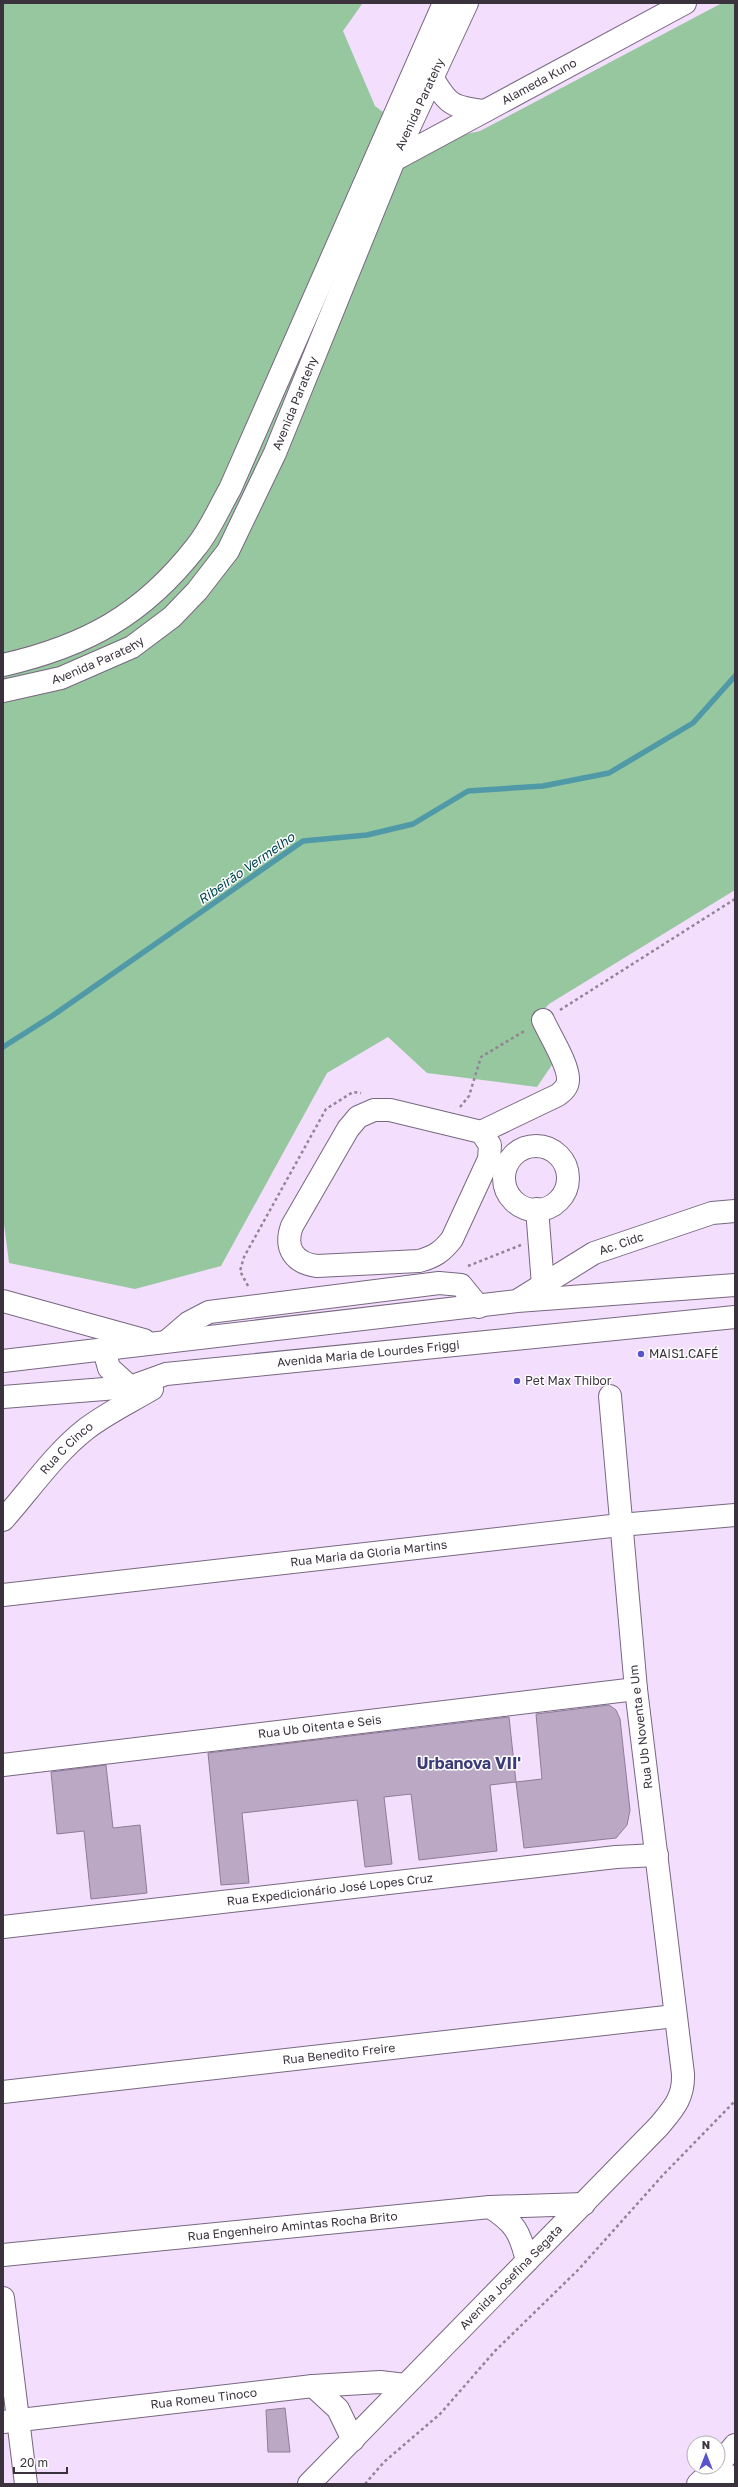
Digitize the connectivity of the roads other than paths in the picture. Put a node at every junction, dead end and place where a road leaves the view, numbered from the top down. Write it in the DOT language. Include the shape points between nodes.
graph roads {
  1 [pos="433,3"];
  2 [pos="444,3"];
  3 [pos="467,3"];
  4 [pos="684,3"];
  5 [pos="431,33"];
  6 [pos="432,77"];
  7 [pos="484,111"];
  8 [pos="394,160"];
  9 [pos="3,665"];
  10 [pos="3,691"];
  11 [pos="543,1020"];
  12 [pos="523,1112"];
  13 [pos="481,1132"];
  14 [pos="504,1159"];
  15 [pos="735,1196"];
  16 [pos="537,1210"];
  17 [pos="735,1211"];
  18 [pos="712,1213"];
  19 [pos="543,1285"];
  20 [pos="735,1285"];
  21 [pos="3,1301"];
  22 [pos="517,1301"];
  23 [pos="735,1317"];
  24 [pos="160,1342"];
  25 [pos="104,1350"];
  26 [pos="3,1361"];
  27 [pos="166,1374"];
  28 [pos="130,1387"];
  29 [pos="610,1396"];
  30 [pos="3,1397"];
  31 [pos="112,1409"];
  32 [pos="735,1515"];
  33 [pos="3,1520"];
  34 [pos="620,1525"];
  35 [pos="3,1595"];
  36 [pos="636,1689"];
  37 [pos="3,1765"];
  38 [pos="657,1855"];
  39 [pos="3,1927"];
  40 [pos="675,2016"];
  41 [pos="681,2058"];
  42 [pos="3,2092"];
  43 [pos="584,2204"];
  44 [pos="490,2207"];
  45 [pos="3,2255"];
  46 [pos="527,2261"];
  47 [pos="3,2298"];
  48 [pos="405,2385"];
  49 [pos="313,2386"];
  50 [pos="10,2421"];
  51 [pos="353,2440"];
  52 [pos="735,2446"];
  53 [pos="726,2465"];
  54 [pos="26,2484"];
  55 [pos="310,2484"];
  1 -- 5 [label="street"];
  2 -- 5 [label="street, Avenida Paratehy"];
  3 -- 6 [label="street, Avenida Paratehy"];
  4 -- 7 [label="street, Alameda Kuno"];
  5 -- 9 [label="street, Avenida Paratehy" via="230,489 197,546 162,587 130,614 84,640 44,655"];
  6 -- 7 [label="street" via="444,98 451,104 458,108"];
  6 -- 8 [label="street, Avenida Paratehy"];
  7 -- 8 [label="street, Alameda Kuno"];
  8 -- 10 [label="street, Avenida Paratehy" via="275,452 228,551 197,592 172,617 132,647 61,678"];
  11 -- 12 [label="street" via="568,1080 565,1089 558,1095"];
  12 -- 13 [label="street"];
  12 -- 14 [label="street"];
  13 -- 14 [label="street"];
  13 -- 14 [label="street" via="390,1110 374,1110 358,1117 348,1129 292,1226 288,1237 290,1249 305,1265 317,1266 419,1261 432,1258 452,1239"];
  14 -- 16 [label="street" via="507,1192 520,1205"];
  14 -- 16 [label="street" via="535,1146 553,1150 560,1156 568,1172 568,1181 561,1198 546,1208"];
  15 -- 18 [label="street"];
  16 -- 19 [label="street"];
  17 -- 18 [label="street, Ac. Cidc"];
  18 -- 19 [label="street, Ac. Cidc" via="594,1253"];
  19 -- 22 [label="street, Ac. Cidc"];
  20 -- 22 [label="street"];
  21 -- 24 [label="street"];
  22 -- 24 [label="street"];
  23 -- 27 [label="street, Avenida Maria de Lourdes Friggi"];
  24 -- 25 [label="street"];
  25 -- 26 [label="street"];
  25 -- 28 [label="street" via="109,1368"];
  27 -- 28 [label="street, Avenida Maria de Lourdes Friggi"];
  27 -- 31 [label="street, Rua C Cinco" via="151,1390"];
  28 -- 30 [label="street, Avenida Maria de Lourdes Friggi"];
  28 -- 31 [label="street" via="113,1392"];
  29 -- 34 [label="street, Rua Ub Noventa e Um"];
  31 -- 33 [label="street, Rua C Cinco" via="65,1447"];
  32 -- 34 [label="street, Rua Maria da Gloria Martins"];
  34 -- 35 [label="street, Rua Maria da Gloria Martins"];
  34 -- 36 [label="street, Rua Ub Noventa e Um"];
  36 -- 37 [label="street, Rua Ub Oitenta e Seis"];
  36 -- 38 [label="street, Rua Ub Noventa e Um"];
  38 -- 39 [label="street, Rua Expedicionário José Lopes Cruz" via="608,1858"];
  38 -- 40 [label="street, Rua Ub Noventa e Um"];
  40 -- 41 [label="street, Rua Ub Noventa e Um"];
  40 -- 42 [label="street, Rua Benedito Freire"];
  41 -- 43 [label="street, Avenida Josefina Segata" via="684,2085 676,2106"];
  43 -- 44 [label="street, Rua Engenheiro Amintas Rocha Brito"];
  43 -- 46 [label="street, Avenida Josefina Segata"];
  44 -- 45 [label="street, Rua Engenheiro Amintas Rocha Brito"];
  44 -- 46 [label="street" via="515,2226 520,2234"];
  46 -- 48 [label="street, Avenida Josefina Segata"];
  47 -- 50 [label="street"];
  48 -- 49 [label="street, Rua Romeu Tinoco" via="380,2382"];
  48 -- 51 [label="street, Avenida Josefina Segata"];
  49 -- 50 [label="street, Rua Romeu Tinoco"];
  49 -- 51 [label="street" via="338,2409"];
  50 -- 54 [label="street"];
  51 -- 55 [label="street, Avenida Josefina Segata"];
  52 -- 53 [label="street"];
}
